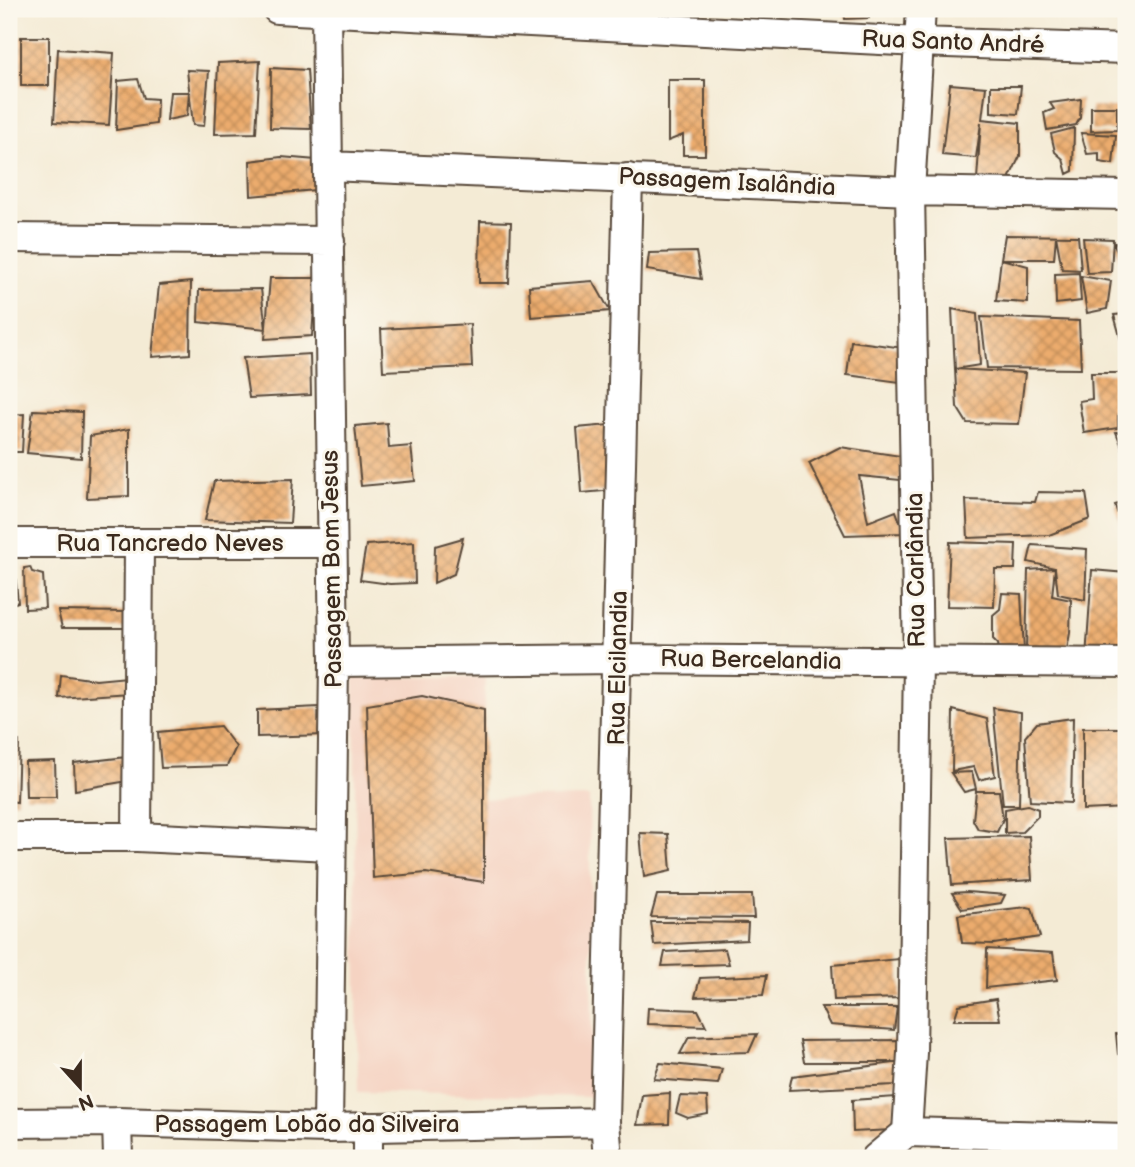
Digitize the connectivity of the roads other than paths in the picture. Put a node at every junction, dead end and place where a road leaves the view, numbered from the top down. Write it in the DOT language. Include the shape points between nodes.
graph roads {
  1 [pos="277,9"];
  2 [pos="921,9"];
  3 [pos="326,11"];
  4 [pos="919,42"];
  5 [pos="1126,49"];
  6 [pos="329,166"];
  7 [pos="628,178"];
  8 [pos="910,191"];
  9 [pos="1126,195"];
  10 [pos="9,238"];
  11 [pos="330,240"];
  12 [pos="9,542"];
  13 [pos="331,543"];
  14 [pos="139,544"];
  15 [pos="618,659"];
  16 [pos="334,662"];
  17 [pos="918,662"];
  18 [pos="1126,663"];
  19 [pos="9,837"];
  20 [pos="137,837"];
  21 [pos="330,846"];
  22 [pos="117,1122"];
  23 [pos="605,1122"];
  24 [pos="9,1123"];
  25 [pos="368,1127"];
  26 [pos="328,1128"];
  27 [pos="908,1132"];
  28 [pos="1126,1138"];
  29 [pos="118,1158"];
  30 [pos="368,1158"];
  31 [pos="608,1158"];
  32 [pos="876,1158"];
  1 -- 3 [label="street, Rua Santo André"];
  2 -- 4 [label="street, Rua Carlândia"];
  3 -- 4 [label="street, Rua Santo André"];
  3 -- 6 [label="street, Passagem Bom Jesus"];
  4 -- 5 [label="street, Rua Santo André"];
  4 -- 8 [label="street, Rua Carlândia"];
  6 -- 7 [label="street, Passagem Isalândia"];
  6 -- 11 [label="street, Passagem Bom Jesus"];
  7 -- 8 [label="street, Passagem Isalândia"];
  7 -- 15 [label="street, Rua Elcilandia"];
  8 -- 9 [label="street, Passagem Isalândia"];
  8 -- 17 [label="street, Rua Carlândia"];
  10 -- 11 [label="street"];
  11 -- 13 [label="street, Passagem Bom Jesus"];
  12 -- 14 [label="street, Rua Tancredo Neves"];
  13 -- 14 [label="street, Rua Tancredo Neves"];
  13 -- 16 [label="street, Passagem Bom Jesus"];
  14 -- 20 [label="street"];
  15 -- 16 [label="street, Rua Bercelandia"];
  15 -- 17 [label="street, Rua Bercelandia"];
  15 -- 23 [label="street, Rua Elcilandia"];
  16 -- 21 [label="street, Passagem Bom Jesus"];
  17 -- 18 [label="street, Rua Bercelandia"];
  17 -- 27 [label="street, Rua Carlândia"];
  19 -- 20 [label="street"];
  20 -- 21 [label="street"];
  21 -- 26 [label="street, Passagem Bom Jesus"];
  22 -- 24 [label="street, Passagem Lobão da Silveira"];
  22 -- 26 [label="street, Passagem Lobão da Silveira"];
  22 -- 29 [label="street"];
  23 -- 25 [label="street, Passagem Lobão da Silveira"];
  23 -- 31 [label="street, Rua Elcilandia"];
  25 -- 26 [label="street, Passagem Lobão da Silveira"];
  25 -- 30 [label="street"];
  27 -- 28 [label="street"];
  27 -- 32 [label="street"];
}
